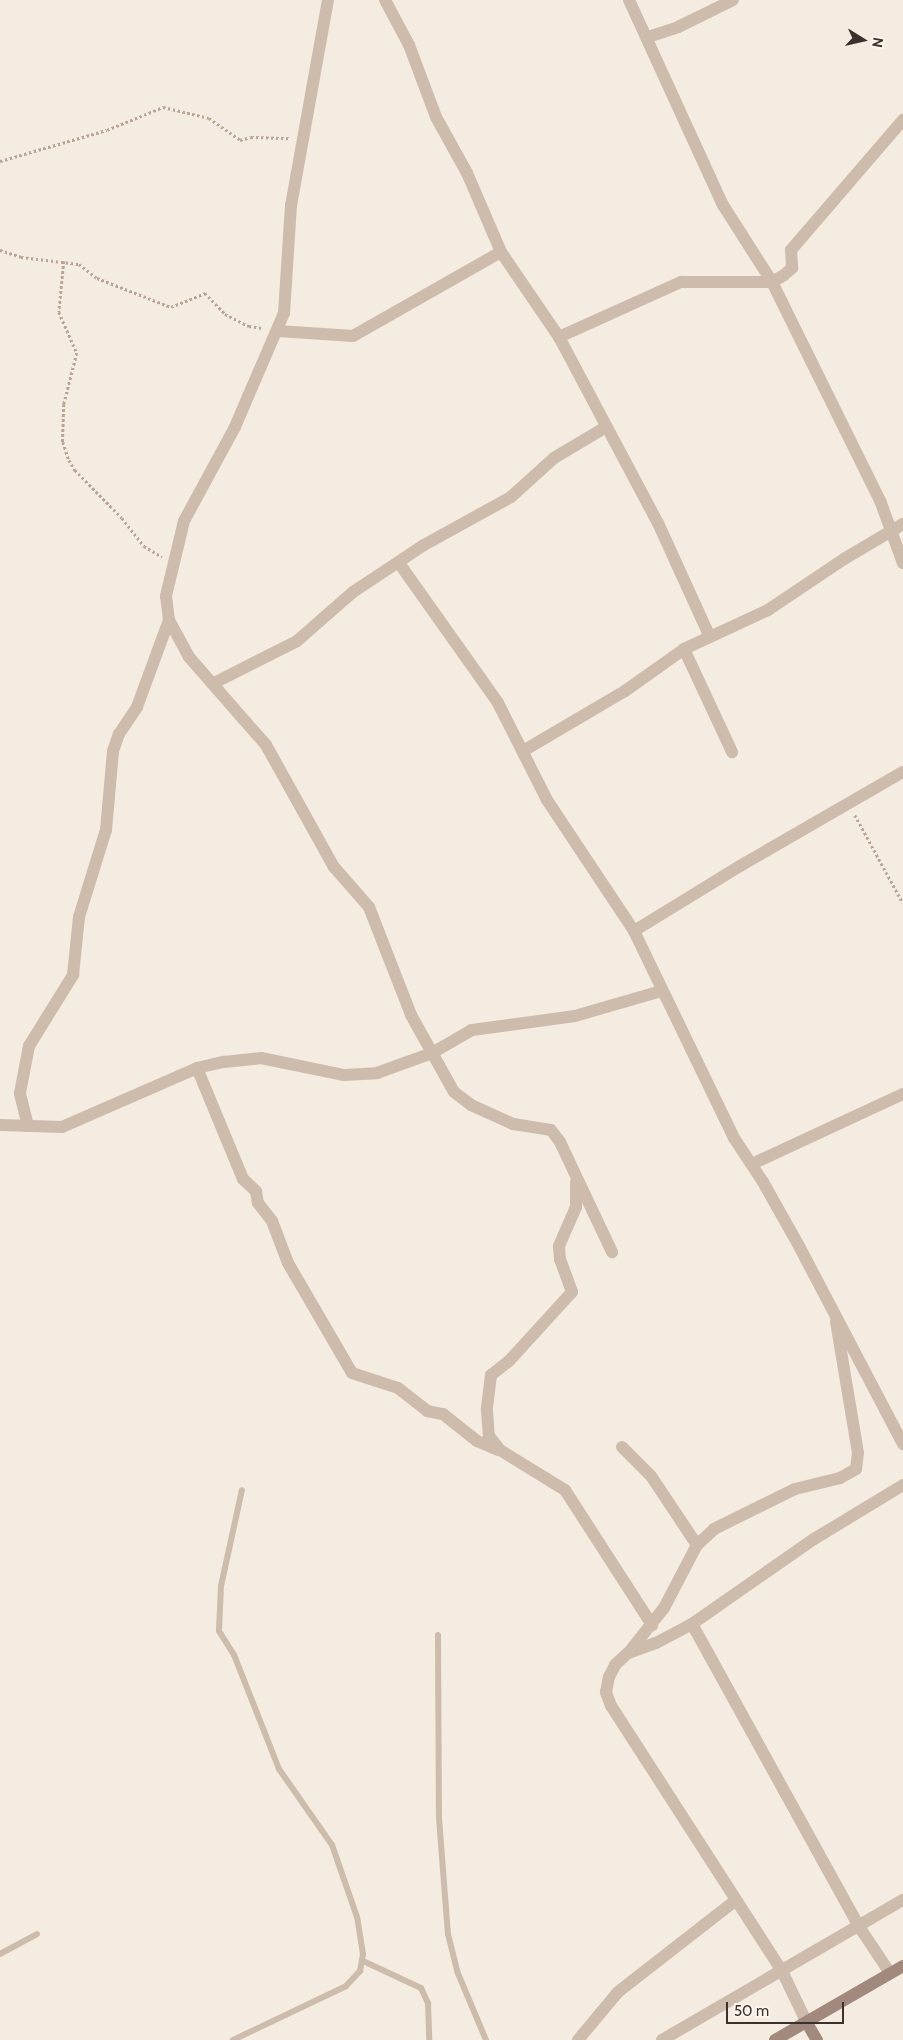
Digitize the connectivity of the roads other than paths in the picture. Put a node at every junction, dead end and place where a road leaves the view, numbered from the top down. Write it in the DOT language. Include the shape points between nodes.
graph roads {
  1 [pos="328,0"];
  2 [pos="385,0"];
  3 [pos="629,0"];
  4 [pos="733,0"];
  5 [pos="648,37"];
  6 [pos="903,120"];
  7 [pos="501,252"];
  8 [pos="772,282"];
  9 [pos="278,331"];
  10 [pos="559,337"];
  11 [pos="606,426"];
  12 [pos="903,524"];
  13 [pos="890,530"];
  14 [pos="399,563"];
  15 [pos="903,563"];
  16 [pos="169,620"];
  17 [pos="710,635"];
  18 [pos="684,649"];
  19 [pos="214,683"];
  20 [pos="523,751"];
  21 [pos="732,752"];
  22 [pos="903,772"];
  23 [pos="634,931"];
  24 [pos="662,991"];
  25 [pos="432,1053"];
  26 [pos="197,1068"];
  27 [pos="903,1094"];
  28 [pos="0,1124"];
  29 [pos="28,1126"];
  30 [pos="752,1164"];
  31 [pos="576,1178"];
  32 [pos="612,1252"];
  33 [pos="836,1315"];
  34 [pos="903,1444"];
  35 [pos="622,1447"];
  36 [pos="500,1450"];
  37 [pos="903,1485"];
  38 [pos="242,1490"];
  39 [pos="696,1545"];
  40 [pos="692,1624"];
  41 [pos="652,1626"];
  42 [pos="438,1635"];
  43 [pos="628,1653"];
  44 [pos="903,1900"];
  45 [pos="735,1901"];
  46 [pos="858,1925"];
  47 [pos="37,1934"];
  48 [pos="0,1954"];
  49 [pos="363,1961"];
  50 [pos="903,1966"];
  51 [pos="782,1971"];
  52 [pos="890,1973"];
  53 [pos="807,2023"];
  54 [pos="233,2040"];
  55 [pos="429,2040"];
  56 [pos="486,2040"];
  57 [pos="578,2040"];
  58 [pos="662,2040"];
  59 [pos="775,2040"];
  60 [pos="817,2040"];
  1 -- 9 [label="street" via="291,205 284,313"];
  2 -- 7 [label="street" via="409,44 436,117 467,174"];
  3 -- 5 [label="street"];
  4 -- 5 [label="street" via="678,27"];
  5 -- 8 [label="street" via="723,204"];
  6 -- 8 [label="street" via="790,250 792,268"];
  7 -- 9 [label="street" via="353,336"];
  7 -- 10 [label="street"];
  8 -- 10 [label="street" via="681,282"];
  8 -- 13 [label="street" via="881,503"];
  9 -- 16 [label="street" via="232,433 184,521 166,596"];
  10 -- 11 [label="street"];
  11 -- 14 [label="street" via="554,458 511,497 424,545"];
  11 -- 17 [label="street" via="658,523"];
  12 -- 13 [label="street"];
  13 -- 15 [label="street"];
  13 -- 17 [label="street" via="768,610"];
  14 -- 19 [label="street" via="353,592 297,641"];
  14 -- 20 [label="street" via="498,703"];
  16 -- 19 [label="street" via="182,649"];
  16 -- 29 [label="street" via="137,707 119,734 113,751 106,830 79,917 73,975 29,1046 20,1093"];
  17 -- 18 [label="street"];
  18 -- 20 [label="street" via="625,691"];
  18 -- 21 [label="street"];
  19 -- 25 [label="street" via="266,745 334,867 369,907 400,989"];
  20 -- 23 [label="street" via="567,833"];
  22 -- 23 [label="street"];
  23 -- 24 [label="street"];
  24 -- 25 [label="street" via="575,1016 472,1030"];
  24 -- 30 [label="street" via="734,1138"];
  25 -- 26 [label="street" via="402,1066 360,1074 344,1075 261,1058"];
  25 -- 31 [label="street" via="454,1092 471,1105 521,1126 550,1130"];
  26 -- 29 [label="street" via="62,1127"];
  26 -- 36 [label="street" via="243,1179 256,1191 258,1203 272,1221 296,1279 346,1357 352,1372 398,1388 427,1411 443,1414 477,1441"];
  27 -- 30 [label="street"];
  28 -- 29 [label="street"];
  30 -- 33 [label="street"];
  31 -- 32 [label="street"];
  31 -- 36 [label="street" via="576,1207 559,1246 560,1259 572,1292 509,1361 491,1375 487,1410 489,1436"];
  33 -- 34 [label="street"];
  33 -- 39 [label="street" via="840,1361 858,1453 856,1469 840,1478 813,1483 755,1507 714,1529"];
  35 -- 39 [label="street" via="651,1476"];
  36 -- 41 [label="street" via="565,1490"];
  37 -- 40 [label="street" via="814,1539"];
  38 -- 49 [label="lane" via="221,1586 219,1631 234,1655 279,1769 332,1845 363,1939"];
  39 -- 41 [label="street"];
  40 -- 43 [label="street" via="656,1644"];
  40 -- 46 [label="street"];
  41 -- 43 [label="street"];
  42 -- 56 [label="lane" via="437,1746 450,1952"];
  43 -- 45 [label="street" via="608,1677 606,1692 610,1706"];
  44 -- 46 [label="street"];
  45 -- 51 [label="street"];
  45 -- 57 [label="street" via="618,1992"];
  46 -- 51 [label="street"];
  46 -- 52 [label="street"];
  47 -- 48 [label="lane"];
  49 -- 54 [label="lane" via="356,1978 346,1986"];
  49 -- 55 [label="lane" via="420,1988 428,2003"];
  50 -- 52 [label="street"];
  51 -- 53 [label="street"];
  51 -- 58 [label="street"];
  52 -- 53 [label="street"];
  53 -- 59 [label="street"];
  53 -- 60 [label="street"];
}
